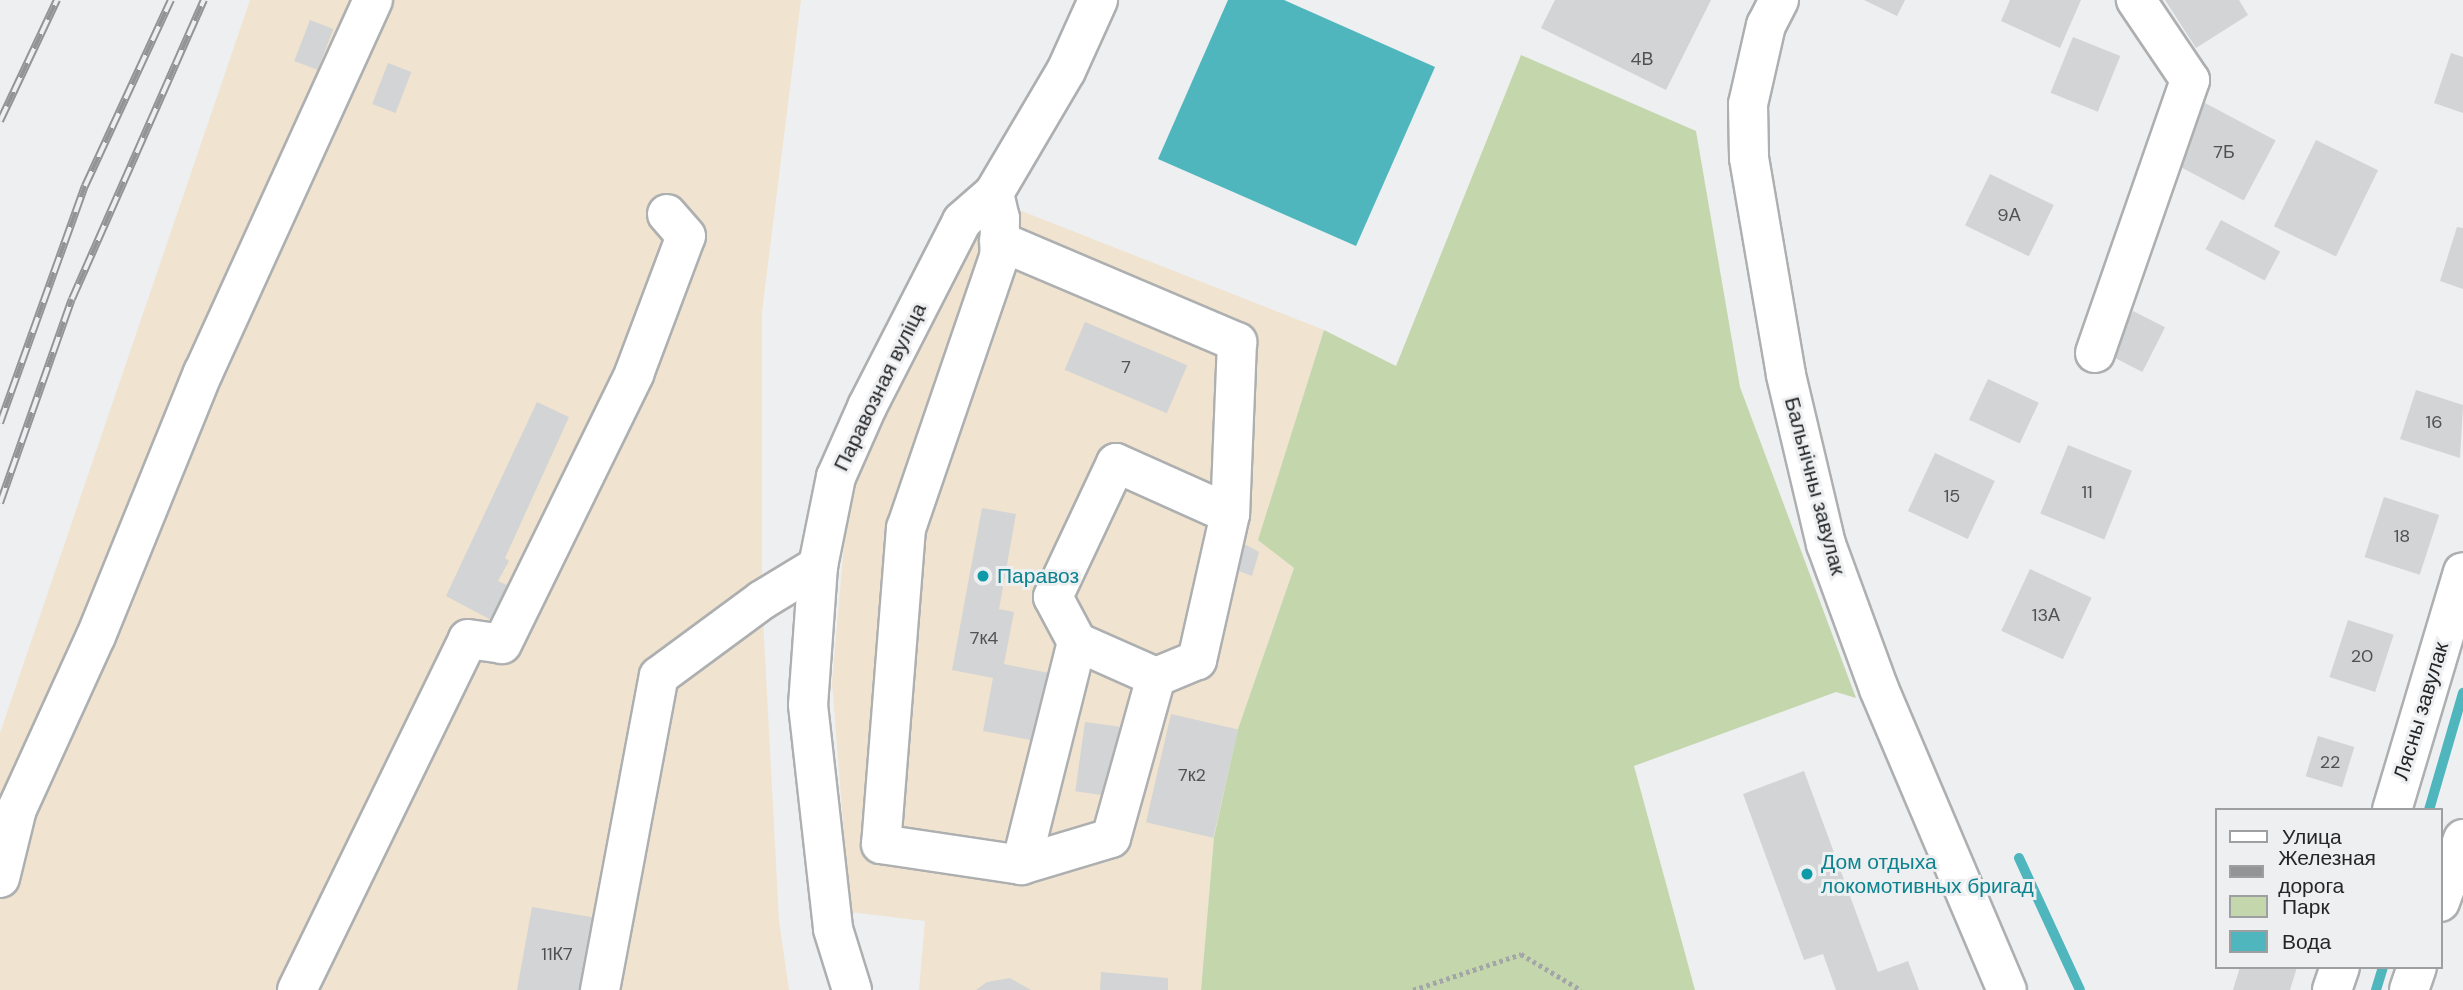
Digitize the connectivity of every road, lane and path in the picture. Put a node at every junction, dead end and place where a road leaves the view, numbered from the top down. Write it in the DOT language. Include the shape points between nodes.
graph roads {
  1 [pos="373,0"];
  2 [pos="1098,0"];
  3 [pos="1779,0"];
  4 [pos="2136,0"];
  5 [pos="994,193"];
  6 [pos="667,214"];
  7 [pos="999,241"];
  8 [pos="2095,353"];
  9 [pos="1230,514"];
  10 [pos="818,566"];
  11 [pos="2463,572"];
  12 [pos="1077,642"];
  13 [pos="1156,677"];
  14 [pos="2393,808"];
  15 [pos="2463,839"];
  16 [pos="1021,865"];
  17 [pos="0,878"];
  18 [pos="2442,897"];
  19 [pos="2339,969"];
  20 [pos="2416,969"];
  21 [pos="297,990"];
  22 [pos="600,990"];
  23 [pos="852,990"];
  24 [pos="1413,990"];
  25 [pos="1581,990"];
  26 [pos="2007,990"];
  27 [pos="2332,990"];
  28 [pos="2409,990"];
  1 -- 17 [label="street" via="203,373 96,636 17,809"];
  2 -- 5 [label="street, Паравозная вуліца" via="1066,71"];
  3 -- 26 [label="street, Бальнічны завулак" via="1766,25 1748,104 1749,158 1786,375 1826,544 1879,690"];
  4 -- 8 [label="street" via="2190,80"];
  5 -- 7 [label="street"];
  5 -- 10 [label="street, Паравозная вуліца" via="962,221 867,407 836,477"];
  6 -- 21 [label="street" via="686,236 634,374 502,644 468,639"];
  7 -- 9 [label="street" via="1237,342"];
  7 -- 16 [label="street" via="999,257 906,528 881,844"];
  9 -- 12 [label="street" via="1116,463 1053,597"];
  9 -- 13 [label="street" via="1197,660"];
  10 -- 22 [label="street" via="762,600 659,676"];
  10 -- 23 [label="street, Паравозная вуліца" via="808,705 833,929"];
  11 -- 14 [label="street, Лясны завулак"];
  12 -- 13 [label="street"];
  12 -- 16 [label="street"];
  13 -- 16 [label="street" via="1111,838"];
  15 -- 18 [label="street"];
  19 -- 27 [label="street"];
  20 -- 28 [label="street"];
  24 -- 25 [label="path" via="1521,954"];
}
